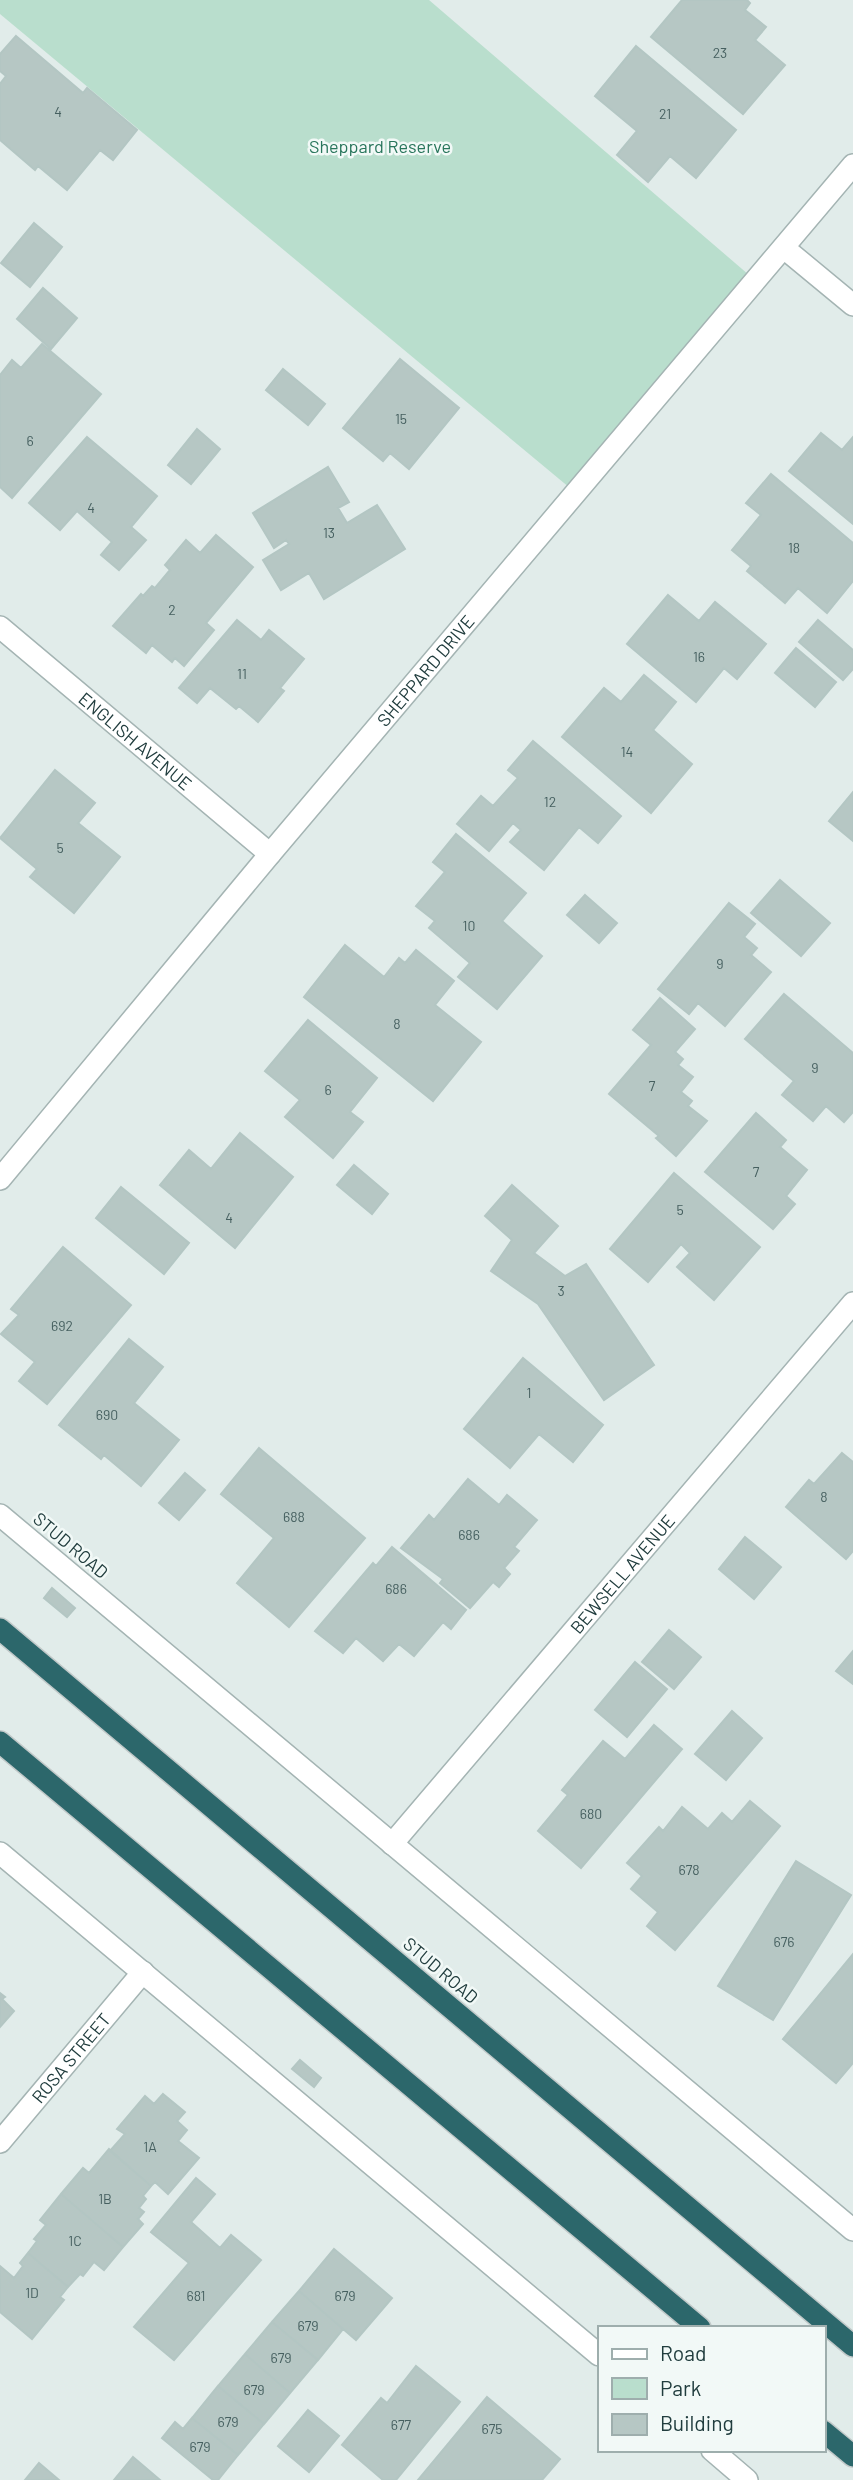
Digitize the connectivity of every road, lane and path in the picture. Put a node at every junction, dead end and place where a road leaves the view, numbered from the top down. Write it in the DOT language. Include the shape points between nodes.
graph roads {
  1 [pos="853,165"];
  2 [pos="784,248"];
  3 [pos="853,305"];
  4 [pos="0,627"];
  5 [pos="270,854"];
  6 [pos="0,1180"];
  7 [pos="853,1303"];
  8 [pos="0,1515"];
  9 [pos="0,1629"];
  10 [pos="0,1742"];
  11 [pos="392,1844"];
  12 [pos="0,1853"];
  13 [pos="143,1972"];
  14 [pos="0,2143"];
  15 [pos="853,2230"];
  16 [pos="698,2326"];
  17 [pos="853,2346"];
  18 [pos="598,2354"];
  19 [pos="825,2433"];
  20 [pos="714,2452"];
  21 [pos="853,2456"];
  22 [pos="747,2480"];
  1 -- 2 [label="street, SHEPPARD DRIVE"];
  2 -- 3 [label="street"];
  2 -- 5 [label="street, SHEPPARD DRIVE"];
  4 -- 5 [label="street, ENGLISH AVENUE"];
  5 -- 6 [label="street, SHEPPARD DRIVE"];
  7 -- 11 [label="street, BEWSELL AVENUE"];
  8 -- 11 [label="street, STUD ROAD"];
  9 -- 17 [label="highway, STUD ROAD"];
  10 -- 16 [label="highway"];
  11 -- 15 [label="street, STUD ROAD"];
  12 -- 13 [label="street"];
  13 -- 14 [label="street, ROSA STREET"];
  13 -- 18 [label="street"];
  19 -- 21 [label="highway"];
  20 -- 22 [label="street"];
}
